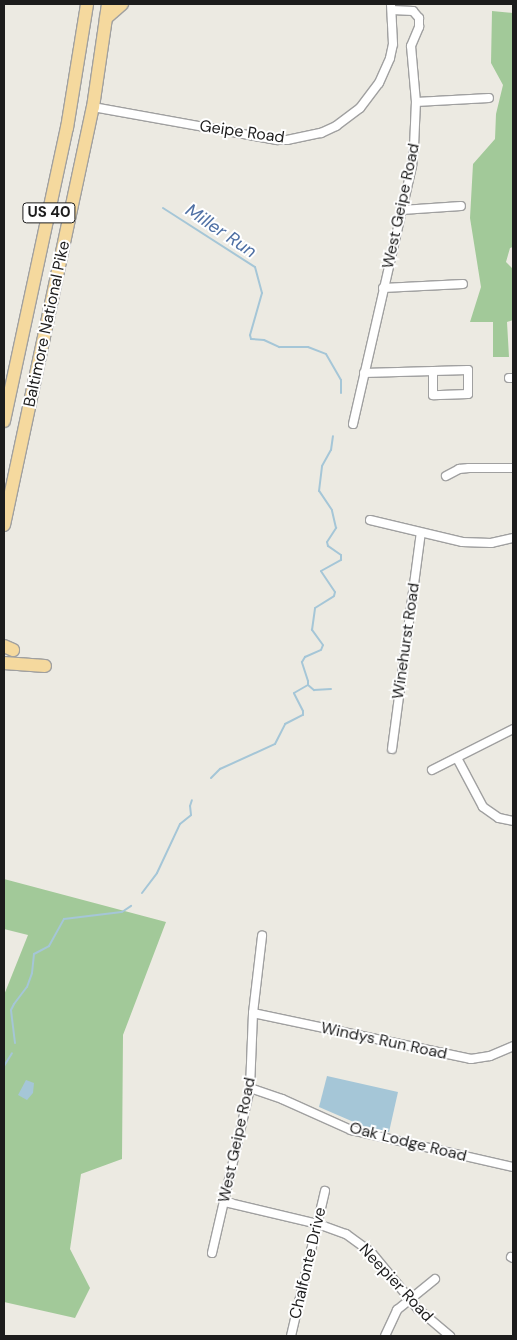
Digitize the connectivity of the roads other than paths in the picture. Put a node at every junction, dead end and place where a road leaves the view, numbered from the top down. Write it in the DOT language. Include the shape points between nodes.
graph roads {
  1 [pos="87,4"];
  2 [pos="108,4"];
  3 [pos="122,4"];
  4 [pos="392,7"];
  5 [pos="106,18"];
  6 [pos="489,98"];
  7 [pos="416,102"];
  8 [pos="93,107"];
  9 [pos="461,206"];
  10 [pos="402,210"];
  11 [pos="463,284"];
  12 [pos="383,288"];
  13 [pos="433,371"];
  14 [pos="364,373"];
  15 [pos="4,420"];
  16 [pos="353,424"];
  17 [pos="513,468"];
  18 [pos="446,476"];
  19 [pos="370,520"];
  20 [pos="4,525"];
  21 [pos="422,533"];
  22 [pos="513,538"];
  23 [pos="4,663"];
  24 [pos="45,666"];
  25 [pos="513,729"];
  26 [pos="392,749"];
  27 [pos="457,758"];
  28 [pos="432,770"];
  29 [pos="513,821"];
  30 [pos="262,936"];
  31 [pos="253,1013"];
  32 [pos="513,1046"];
  33 [pos="250,1088"];
  34 [pos="513,1167"];
  35 [pos="325,1191"];
  36 [pos="224,1202"];
  37 [pos="318,1224"];
  38 [pos="212,1253"];
  39 [pos="435,1279"];
  40 [pos="409,1298"];
  41 [pos="291,1336"];
  42 [pos="386,1336"];
  43 [pos="450,1336"];
  1 -- 15 [label="main road, Baltimore National Pike / US 40" via="66,128"];
  2 -- 5 [label="main road, Baltimore National Pike / US 40"];
  3 -- 5 [label="main road"];
  4 -- 7 [label="street, West Geipe Road" via="413,11 419,18 411,46"];
  4 -- 8 [label="street, Geipe Road" via="393,44 379,83 355,113 321,133 277,140"];
  5 -- 8 [label="main road, Baltimore National Pike / US 40"];
  6 -- 7 [label="street"];
  7 -- 10 [label="street, West Geipe Road" via="412,166"];
  8 -- 20 [label="main road, Baltimore National Pike / US 40"];
  9 -- 10 [label="street"];
  10 -- 12 [label="street, West Geipe Road"];
  11 -- 12 [label="street"];
  12 -- 14 [label="street, West Geipe Road"];
  13 -- 13 [label="street" via="468,370 468,394 433,395"];
  13 -- 14 [label="street"];
  14 -- 16 [label="street, West Geipe Road"];
  17 -- 18 [label="street" via="460,469"];
  19 -- 21 [label="street"];
  21 -- 22 [label="street" via="478,544"];
  21 -- 26 [label="street, Winehurst Road"];
  23 -- 24 [label="main road"];
  25 -- 27 [label="street"];
  27 -- 28 [label="street"];
  27 -- 29 [label="street" via="484,807 499,818"];
  30 -- 31 [label="street, West Geipe Road"];
  31 -- 32 [label="street, Windys Run Road" via="471,1058 490,1056"];
  31 -- 33 [label="street, West Geipe Road"];
  33 -- 34 [label="street, Oak Lodge Road" via="351,1130"];
  33 -- 36 [label="street, West Geipe Road"];
  35 -- 37 [label="street, Chalfonte Drive"];
  36 -- 37 [label="street, Neepier Road"];
  36 -- 38 [label="street, West Geipe Road"];
  37 -- 40 [label="street, Neepier Road" via="360,1243"];
  37 -- 41 [label="street, Chalfonte Drive"];
  39 -- 40 [label="street"];
  40 -- 42 [label="street" via="397,1310"];
  40 -- 43 [label="street, Neepier Road" via="429,1320"];
}
